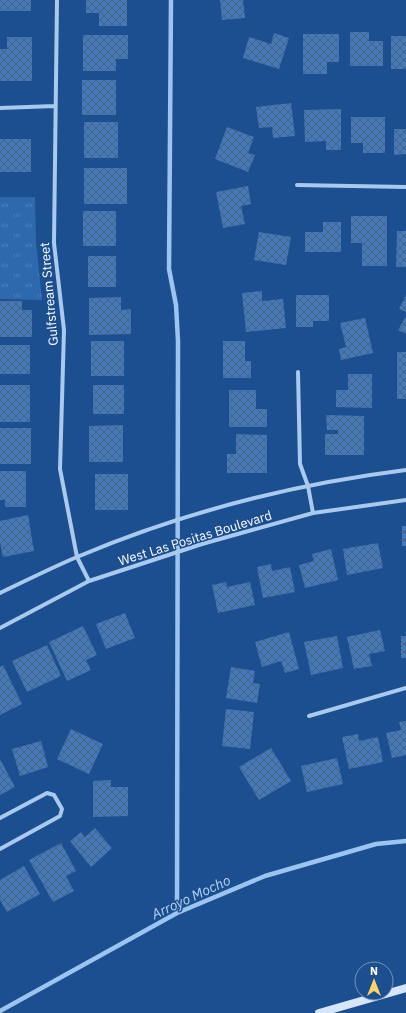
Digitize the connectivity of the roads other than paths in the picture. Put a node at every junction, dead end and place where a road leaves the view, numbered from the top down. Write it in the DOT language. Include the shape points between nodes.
graph roads {
  1 [pos="57,0"];
  2 [pos="55,106"];
  3 [pos="0,108"];
  4 [pos="297,184"];
  5 [pos="406,187"];
  6 [pos="298,372"];
  7 [pos="406,470"];
  8 [pos="308,486"];
  9 [pos="406,500"];
  10 [pos="313,513"];
  11 [pos="77,557"];
  12 [pos="89,581"];
  13 [pos="0,592"];
  14 [pos="0,628"];
  15 [pos="406,688"];
  16 [pos="309,716"];
  17 [pos="0,818"];
  18 [pos="0,849"];
  19 [pos="406,988"];
  20 [pos="319,1013"];
  1 -- 2 [label="street, Gulfstream Street"];
  2 -- 3 [label="street"];
  2 -- 11 [label="street, Gulfstream Street" via="54,243 64,330 60,469"];
  4 -- 5 [label="street"];
  6 -- 8 [label="street" via="300,464"];
  7 -- 8 [label="street, West Las Positas Boulevard"];
  8 -- 10 [label="street"];
  8 -- 11 [label="street, West Las Positas Boulevard" via="198,513"];
  9 -- 10 [label="street, West Las Positas Boulevard"];
  10 -- 12 [label="street, West Las Positas Boulevard" via="202,544"];
  11 -- 12 [label="street, Gulfstream Street"];
  11 -- 13 [label="street, West Las Positas Boulevard"];
  12 -- 14 [label="street, West Las Positas Boulevard"];
  15 -- 16 [label="street"];
  17 -- 18 [label="street" via="47,793 54,795 62,809 60,816"];
  19 -- 20 [label="main road"];
}
